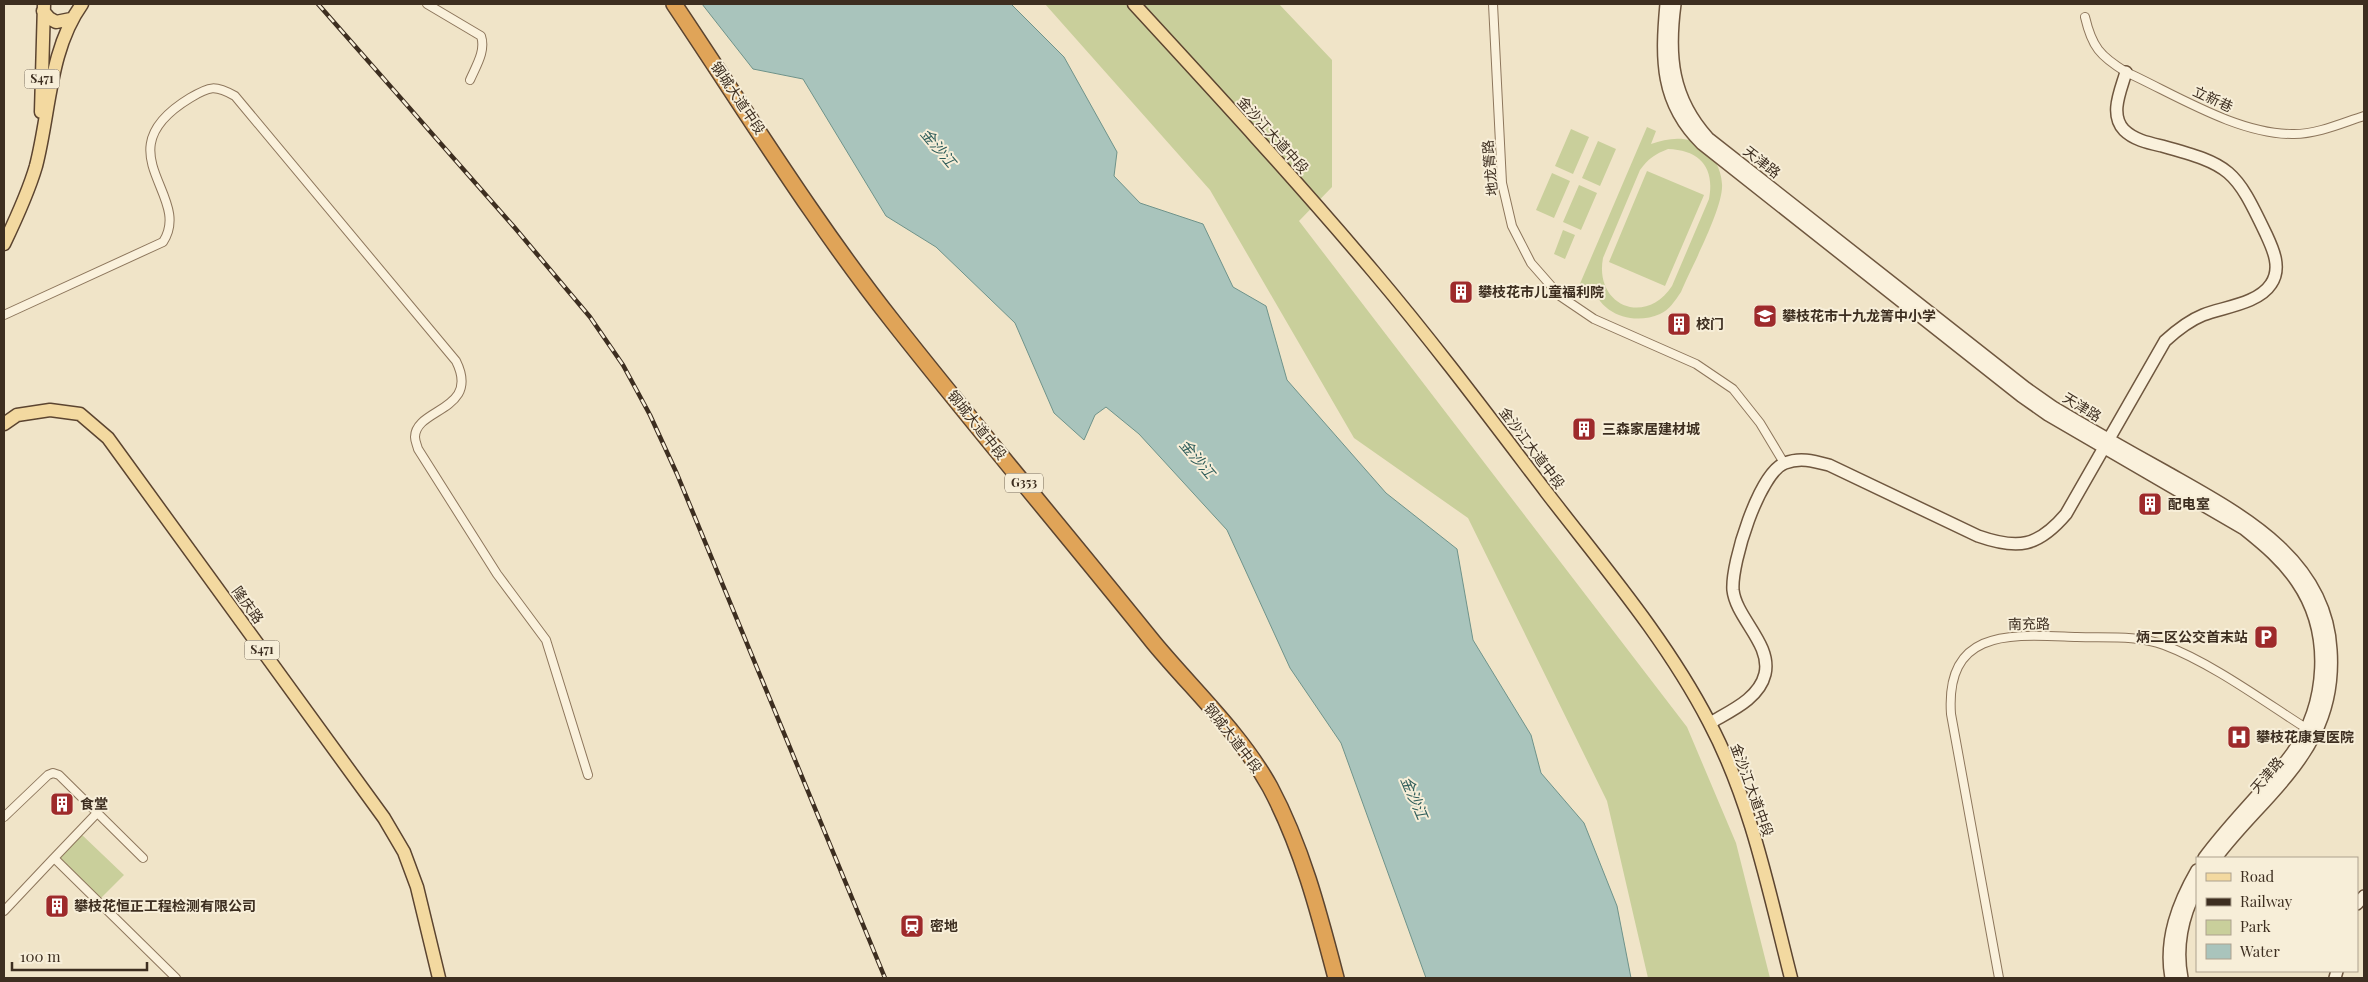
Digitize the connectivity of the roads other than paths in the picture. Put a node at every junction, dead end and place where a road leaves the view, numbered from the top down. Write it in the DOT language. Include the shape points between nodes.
graph roads {
  1 [pos="82,4"];
  2 [pos="427,4"];
  3 [pos="674,4"];
  4 [pos="1134,4"];
  5 [pos="1493,4"];
  6 [pos="1666,4"];
  7 [pos="1675,4"];
  8 [pos="43,7"];
  9 [pos="2085,17"];
  10 [pos="71,19"];
  11 [pos="2126,72"];
  12 [pos="470,80"];
  13 [pos="2364,116"];
  14 [pos="40,147"];
  15 [pos="4,244"];
  16 [pos="4,315"];
  17 [pos="4,424"];
  18 [pos="2106,444"];
  19 [pos="1784,463"];
  20 [pos="1710,723"];
  21 [pos="2311,731"];
  22 [pos="588,774"];
  23 [pos="97,813"];
  24 [pos="4,817"];
  25 [pos="2205,857"];
  26 [pos="2217,857"];
  27 [pos="54,858"];
  28 [pos="143,858"];
  29 [pos="2196,872"];
  30 [pos="2196,891"];
  31 [pos="4,911"];
  32 [pos="176,978"];
  33 [pos="439,978"];
  34 [pos="1336,978"];
  35 [pos="1791,978"];
  36 [pos="1999,978"];
  37 [pos="2171,978"];
  38 [pos="2182,978"];
  1 -- 10 [label="main road, S471"];
  2 -- 12 [label="street" via="481,36 484,43 482,51"];
  3 -- 34 [label="highway, 钢城大道中段 / G353" via="841,252 893,322 1234,735 1269,786 1295,842"];
  4 -- 20 [label="main road, 金沙江大道中段" via="1293,178 1462,381 1639,613 1679,670"];
  5 -- 19 [label="street, 地龙箐路" via="1502,184 1512,226 1531,263 1560,296 1594,319 1696,364 1733,389 1760,423"];
  6 -- 18 [label="main road" via="1663,56 1668,88 1677,113 1692,134 1994,376 2048,415"];
  7 -- 18 [label="main road, 天津路" via="1673,56 1677,86 1686,108 1708,138 2026,388"];
  8 -- 10 [label="main road" via="48,18 56,22"];
  8 -- 14 [label="main road, S471"];
  9 -- 11 [label="street, 立新巷" via="2089,36 2097,51"];
  10 -- 14 [label="main road, S471" via="55,70"];
  11 -- 13 [label="street, 立新巷" via="2240,125 2269,132 2295,134"];
  11 -- 18 [label="main road" via="2117,102 2117,118 2123,129 2134,138 2205,158 2234,177 2245,191 2272,247 2276,273 2263,292 2250,300 2202,315 2181,326 2166,341"];
  14 -- 15 [label="main road, S471" via="35,168"];
  16 -- 22 [label="street" via="163,242 170,224 149,157 154,133 164,119 206,88 222,88 235,96 456,361 462,374 462,388 451,403 420,425 415,436 418,449 497,574 546,640"];
  17 -- 33 [label="main road, 隆庆路 / S471" via="17,415 50,410 80,414 108,438 384,818 404,852 417,887"];
  18 -- 19 [label="main road" via="2066,514 2038,540 2020,545 2000,544 1978,536 1829,465 1804,459"];
  18 -- 21 [label="main road, 天津路" via="2250,521 2280,546 2306,576 2323,609 2332,660 2330,691"];
  19 -- 20 [label="main road" via="1769,475 1758,493 1734,572 1738,606 1759,644 1765,672 1761,685 1750,699"];
  20 -- 35 [label="main road, 金沙江大道中段" via="1734,778 1762,865"];
  21 -- 25 [label="main road"];
  21 -- 26 [label="main road, 天津路" via="2300,759"];
  21 -- 36 [label="street, 南充路" via="2194,659 2163,645 2128,638 2015,635 1985,642 1972,649 1962,658 1951,684 1951,714"];
  23 -- 24 [label="street" via="60,774 54,772"];
  23 -- 27 [label="street"];
  23 -- 28 [label="street"];
  27 -- 31 [label="street"];
  27 -- 32 [label="street"];
  29 -- 37 [label="main road" via="2174,920 2169,954"];
  30 -- 38 [label="main road" via="2180,938"];
}
